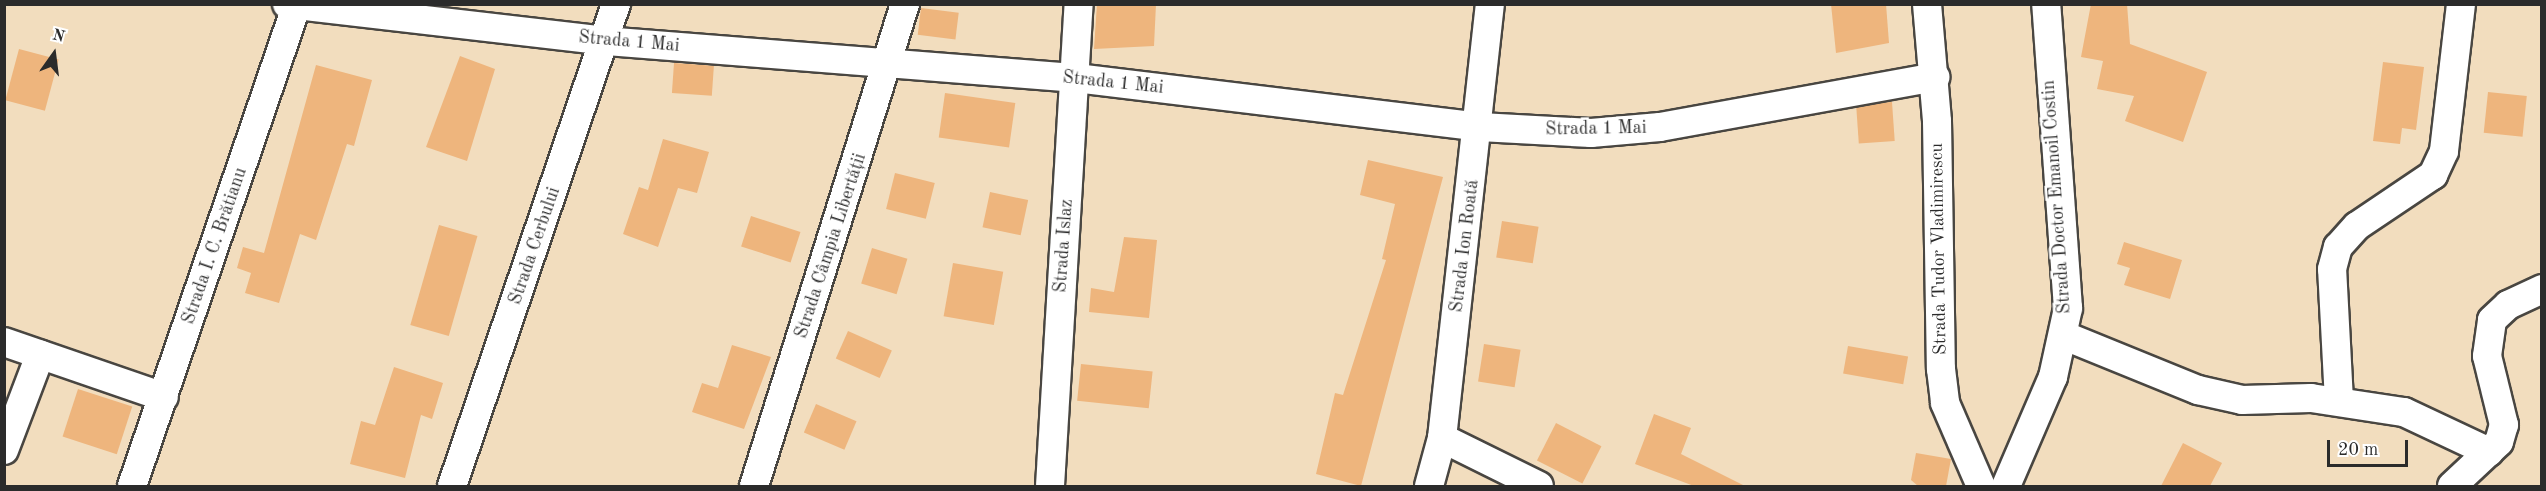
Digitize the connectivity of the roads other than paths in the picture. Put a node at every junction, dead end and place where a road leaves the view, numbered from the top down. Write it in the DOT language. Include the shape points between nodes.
graph roads {
  1 [pos="616,4"];
  2 [pos="905,4"];
  3 [pos="1079,4"];
  4 [pos="1490,4"];
  5 [pos="1927,4"];
  6 [pos="2046,4"];
  7 [pos="2461,4"];
  8 [pos="294,5"];
  9 [pos="605,41"];
  10 [pos="889,64"];
  11 [pos="1935,77"];
  12 [pos="1076,78"];
  13 [pos="1480,127"];
  14 [pos="2541,289"];
  15 [pos="2065,336"];
  16 [pos="4,342"];
  17 [pos="40,355"];
  18 [pos="164,396"];
  19 [pos="2339,401"];
  20 [pos="1442,438"];
  21 [pos="4,450"];
  22 [pos="2489,452"];
  23 [pos="132,486"];
  24 [pos="452,486"];
  25 [pos="754,486"];
  26 [pos="1050,486"];
  27 [pos="1429,486"];
  28 [pos="1539,486"];
  29 [pos="1981,486"];
  30 [pos="2006,486"];
  31 [pos="2452,486"];
  1 -- 9 [label="street, Strada Cerbului"];
  2 -- 10 [label="street, Strada Câmpia Libertății"];
  3 -- 12 [label="street, Strada Islaz"];
  4 -- 13 [label="street, Strada Ion Roată"];
  5 -- 11 [label="street, Strada Tudor Vladimirescu"];
  6 -- 15 [label="street, Strada Doctor Emanoil Costin" via="2068,308"];
  7 -- 19 [label="street" via="2444,151 2433,175 2357,226 2338,247 2332,269"];
  8 -- 9 [label="street, Strada 1 Mai"];
  8 -- 18 [label="street, Strada I. C. Brătianu"];
  9 -- 10 [label="street, Strada 1 Mai"];
  9 -- 24 [label="street, Strada Cerbului"];
  10 -- 12 [label="street, Strada 1 Mai"];
  10 -- 25 [label="street, Strada Câmpia Libertății"];
  11 -- 13 [label="street, Strada 1 Mai" via="1660,127 1591,132"];
  11 -- 29 [label="street, Strada Tudor Vladimirescu" via="1941,369 1946,404"];
  12 -- 13 [label="street, Strada 1 Mai"];
  12 -- 26 [label="street, Strada Islaz"];
  13 -- 20 [label="street, Strada Ion Roată"];
  14 -- 22 [label="street" via="2508,305 2492,321 2487,356 2504,425"];
  15 -- 19 [label="street" via="2198,390 2242,400"];
  15 -- 30 [label="street, Strada Doctor Emanoil Costin" via="2035,427"];
  16 -- 17 [label="street"];
  17 -- 18 [label="street"];
  17 -- 21 [label="street"];
  18 -- 23 [label="street, Strada I. C. Brătianu"];
  19 -- 22 [label="street" via="2404,412"];
  20 -- 27 [label="street, Strada Ion Roată"];
  20 -- 28 [label="street"];
  22 -- 31 [label="street"];
}
